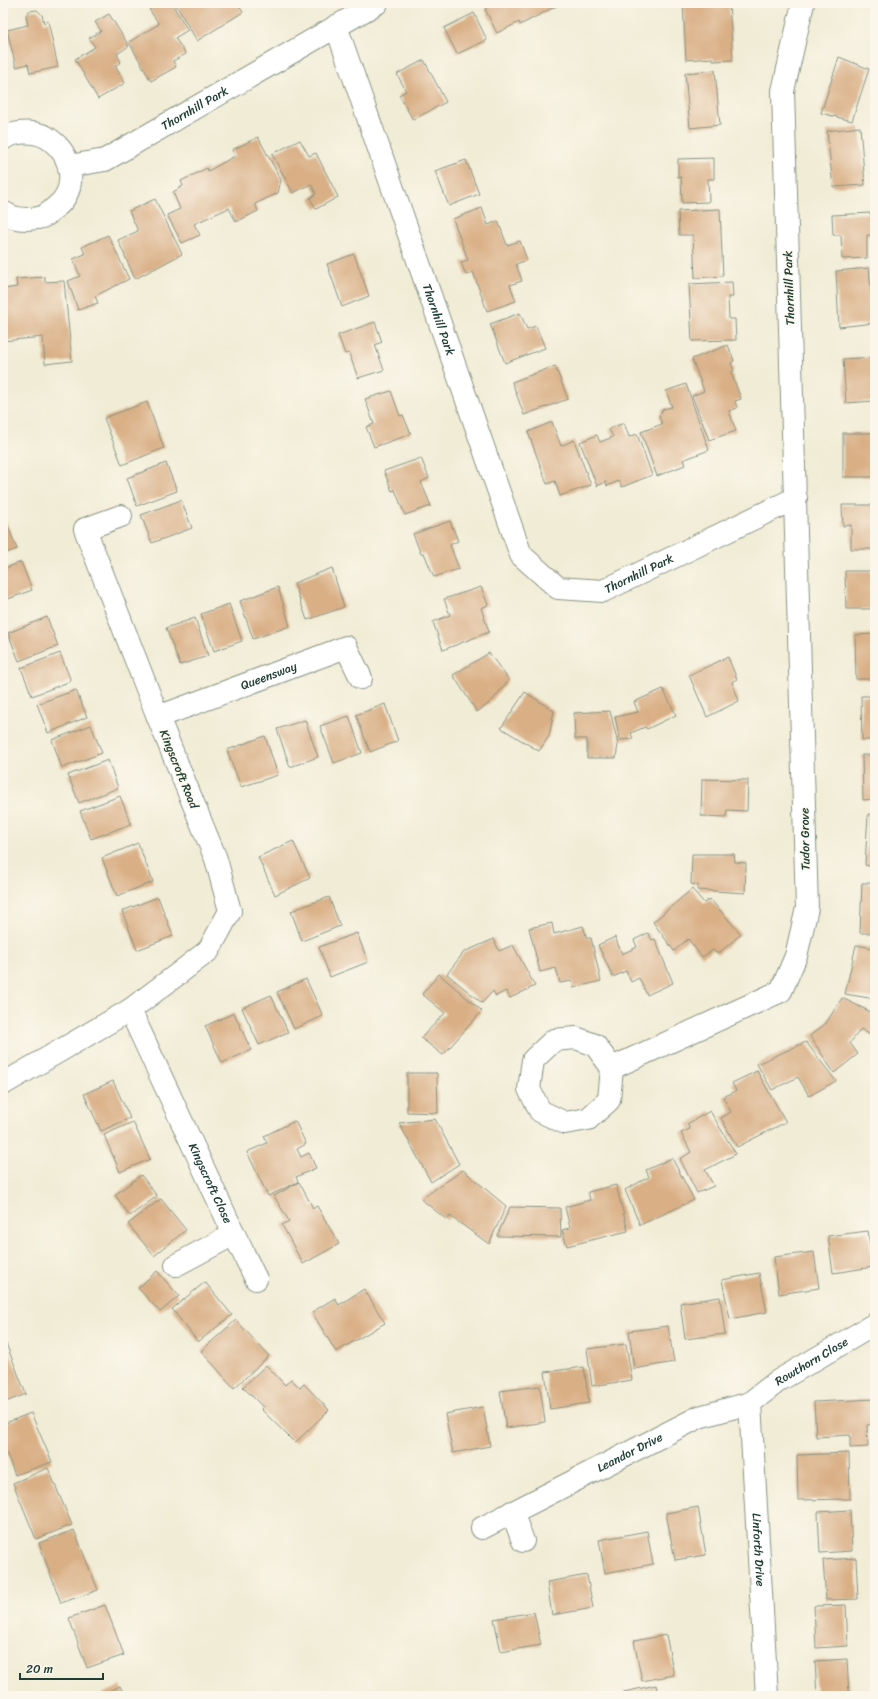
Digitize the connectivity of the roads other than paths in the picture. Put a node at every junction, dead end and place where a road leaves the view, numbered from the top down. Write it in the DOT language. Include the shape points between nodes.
graph roads {
  1 [pos="377,3"];
  2 [pos="803,3"];
  3 [pos="336,26"];
  4 [pos="3,139"];
  5 [pos="69,166"];
  6 [pos="3,212"];
  7 [pos="796,498"];
  8 [pos="121,516"];
  9 [pos="361,678"];
  10 [pos="158,717"];
  11 [pos="130,1010"];
  12 [pos="612,1068"];
  13 [pos="3,1084"];
  14 [pos="234,1234"];
  15 [pos="176,1265"];
  16 [pos="256,1279"];
  17 [pos="875,1324"];
  18 [pos="750,1403"];
  19 [pos="512,1512"];
  20 [pos="482,1528"];
  21 [pos="523,1541"];
  22 [pos="767,1696"];
  1 -- 3 [label="street, Thornhill Park"];
  2 -- 7 [label="street, Thornhill Park" via="783,91"];
  3 -- 5 [label="street, Thornhill Park" via="105,160"];
  3 -- 7 [label="street, Thornhill Park" via="521,555 558,588 603,591"];
  4 -- 5 [label="street" via="22,132 38,134 52,141"];
  5 -- 6 [label="street" via="69,190 60,204 44,217 24,220"];
  7 -- 12 [label="street, Tudor Grove" via="806,908 796,956 781,991"];
  8 -- 10 [label="street, Kingscroft Road" via="85,529"];
  9 -- 10 [label="street, Queensway" via="346,647"];
  10 -- 11 [label="street, Kingscroft Road" via="216,859 230,911 209,950"];
  11 -- 13 [label="street, Kingscroft Road"];
  11 -- 14 [label="street, Kingscroft Close"];
  14 -- 15 [label="street, Kingscroft Close"];
  14 -- 16 [label="street, Kingscroft Close"];
  17 -- 18 [label="street, Rowthorn Close" via="778,1381"];
  18 -- 19 [label="street, Leandor Drive" via="699,1417"];
  18 -- 22 [label="street, Linforth Drive"];
  19 -- 20 [label="street, Leandor Drive"];
  19 -- 21 [label="street"];
}
